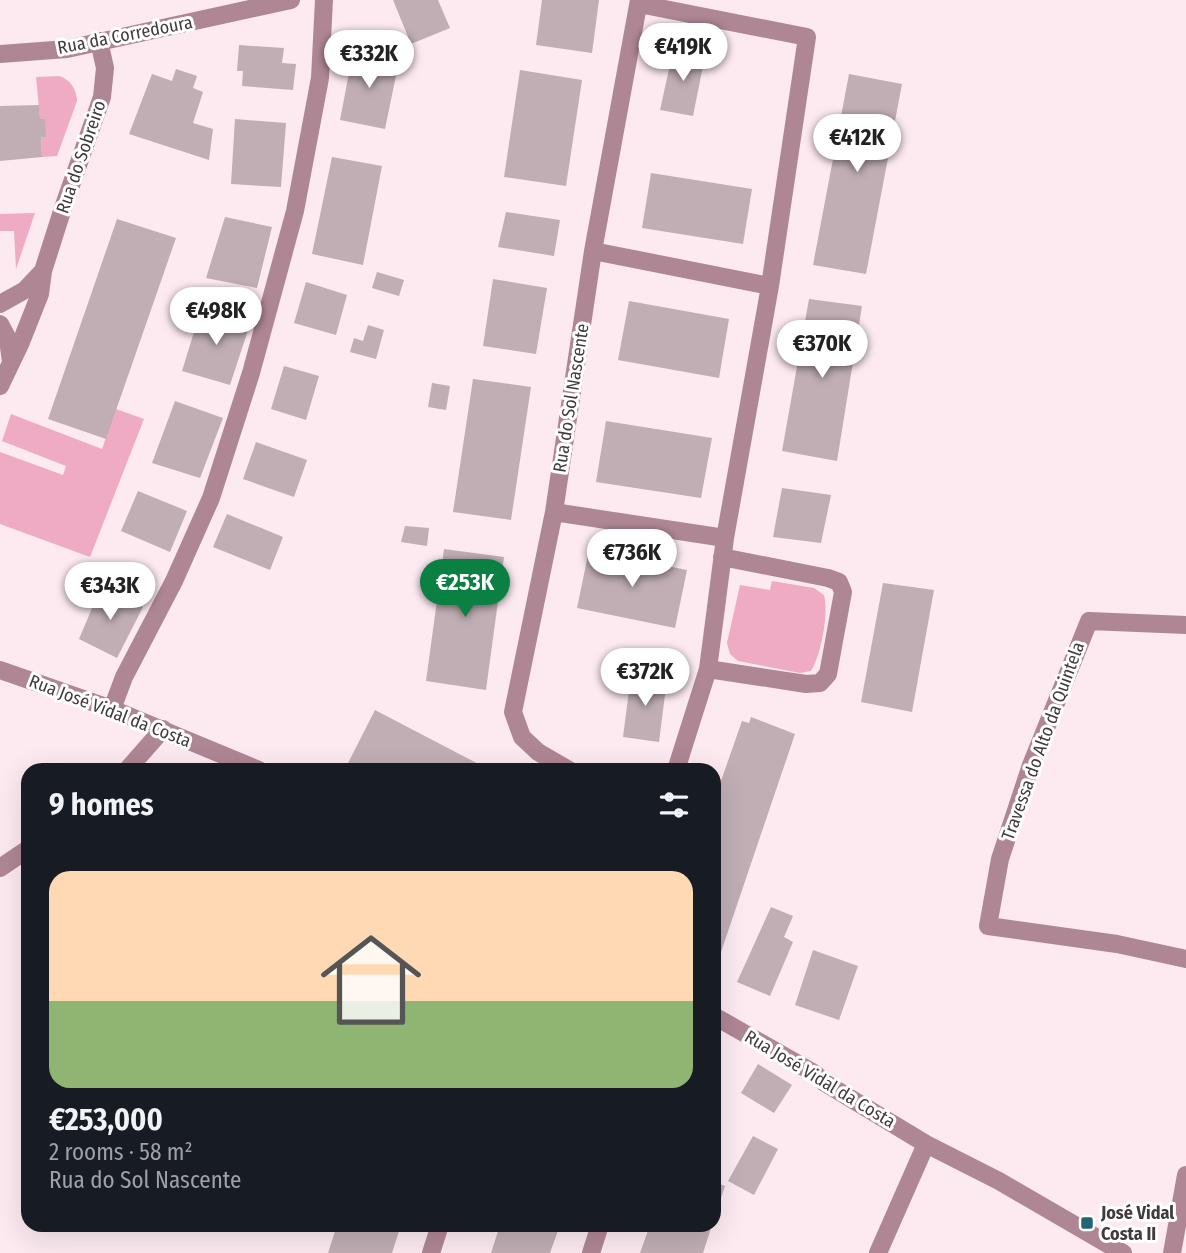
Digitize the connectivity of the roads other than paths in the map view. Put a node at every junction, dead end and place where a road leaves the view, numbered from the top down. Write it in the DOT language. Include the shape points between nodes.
graph roads {
  1 [pos="291,0"];
  2 [pos="324,0"];
  3 [pos="639,2"];
  4 [pos="99,41"];
  5 [pos="0,54"];
  6 [pos="593,251"];
  7 [pos="43,271"];
  8 [pos="770,286"];
  9 [pos="0,304"];
  10 [pos="0,324"];
  11 [pos="11,362"];
  12 [pos="0,386"];
  13 [pos="554,512"];
  14 [pos="725,538"];
  15 [pos="722,557"];
  16 [pos="1186,625"];
  17 [pos="708,669"];
  18 [pos="0,670"];
  19 [pos="112,709"];
  20 [pos="163,729"];
  21 [pos="133,763"];
  22 [pos="243,763"];
  23 [pos="557,763"];
  24 [pos="678,763"];
  25 [pos="21,854"];
  26 [pos="0,867"];
  27 [pos="1186,959"];
  28 [pos="721,1020"];
  29 [pos="926,1143"];
  30 [pos="1186,1175"];
  31 [pos="438,1232"];
  32 [pos="598,1232"];
  33 [pos="431,1253"];
  34 [pos="591,1253"];
  35 [pos="877,1253"];
  36 [pos="1122,1253"];
  37 [pos="1172,1253"];
  1 -- 4 [label="street, Rua da Corredoura"];
  2 -- 19 [label="street" via="320,78 295,211 251,373 211,498"];
  3 -- 6 [label="street, Rua do Sol Nascente"];
  3 -- 8 [label="street" via="807,37"];
  4 -- 5 [label="street, Rua da Corredoura" via="67,49"];
  4 -- 7 [label="street, Rua do Sobreiro" via="105,68 103,97"];
  6 -- 8 [label="street"];
  6 -- 13 [label="street, Rua do Sol Nascente"];
  7 -- 9 [label="street" via="25,290"];
  7 -- 11 [label="street, Rua do Sobreiro" via="40,294"];
  8 -- 14 [label="street"];
  10 -- 11 [label="street" via="8,339"];
  11 -- 12 [label="street, Rua do Sobreiro"];
  13 -- 14 [label="street"];
  13 -- 23 [label="street, Rua do Sol Nascente" via="513,712 522,737"];
  14 -- 15 [label="street"];
  15 -- 17 [label="street"];
  15 -- 17 [label="street" via="828,578 839,582 843,592 828,674 820,683"];
  16 -- 27 [label="street, Travessa do Alto da Quintela" via="1089,621 1031,765 1000,859 988,926"];
  17 -- 24 [label="street"];
  18 -- 19 [label="street, Rua José Vidal da Costa"];
  19 -- 20 [label="street, Rua José Vidal da Costa"];
  20 -- 21 [label="street"];
  20 -- 22 [label="street, Rua José Vidal da Costa"];
  25 -- 26 [label="street"];
  28 -- 29 [label="street, Rua José Vidal da Costa"];
  29 -- 35 [label="street"];
  29 -- 36 [label="street, Rua José Vidal da Costa"];
  30 -- 37 [label="street"];
  31 -- 33 [label="street"];
  32 -- 34 [label="street"];
}
